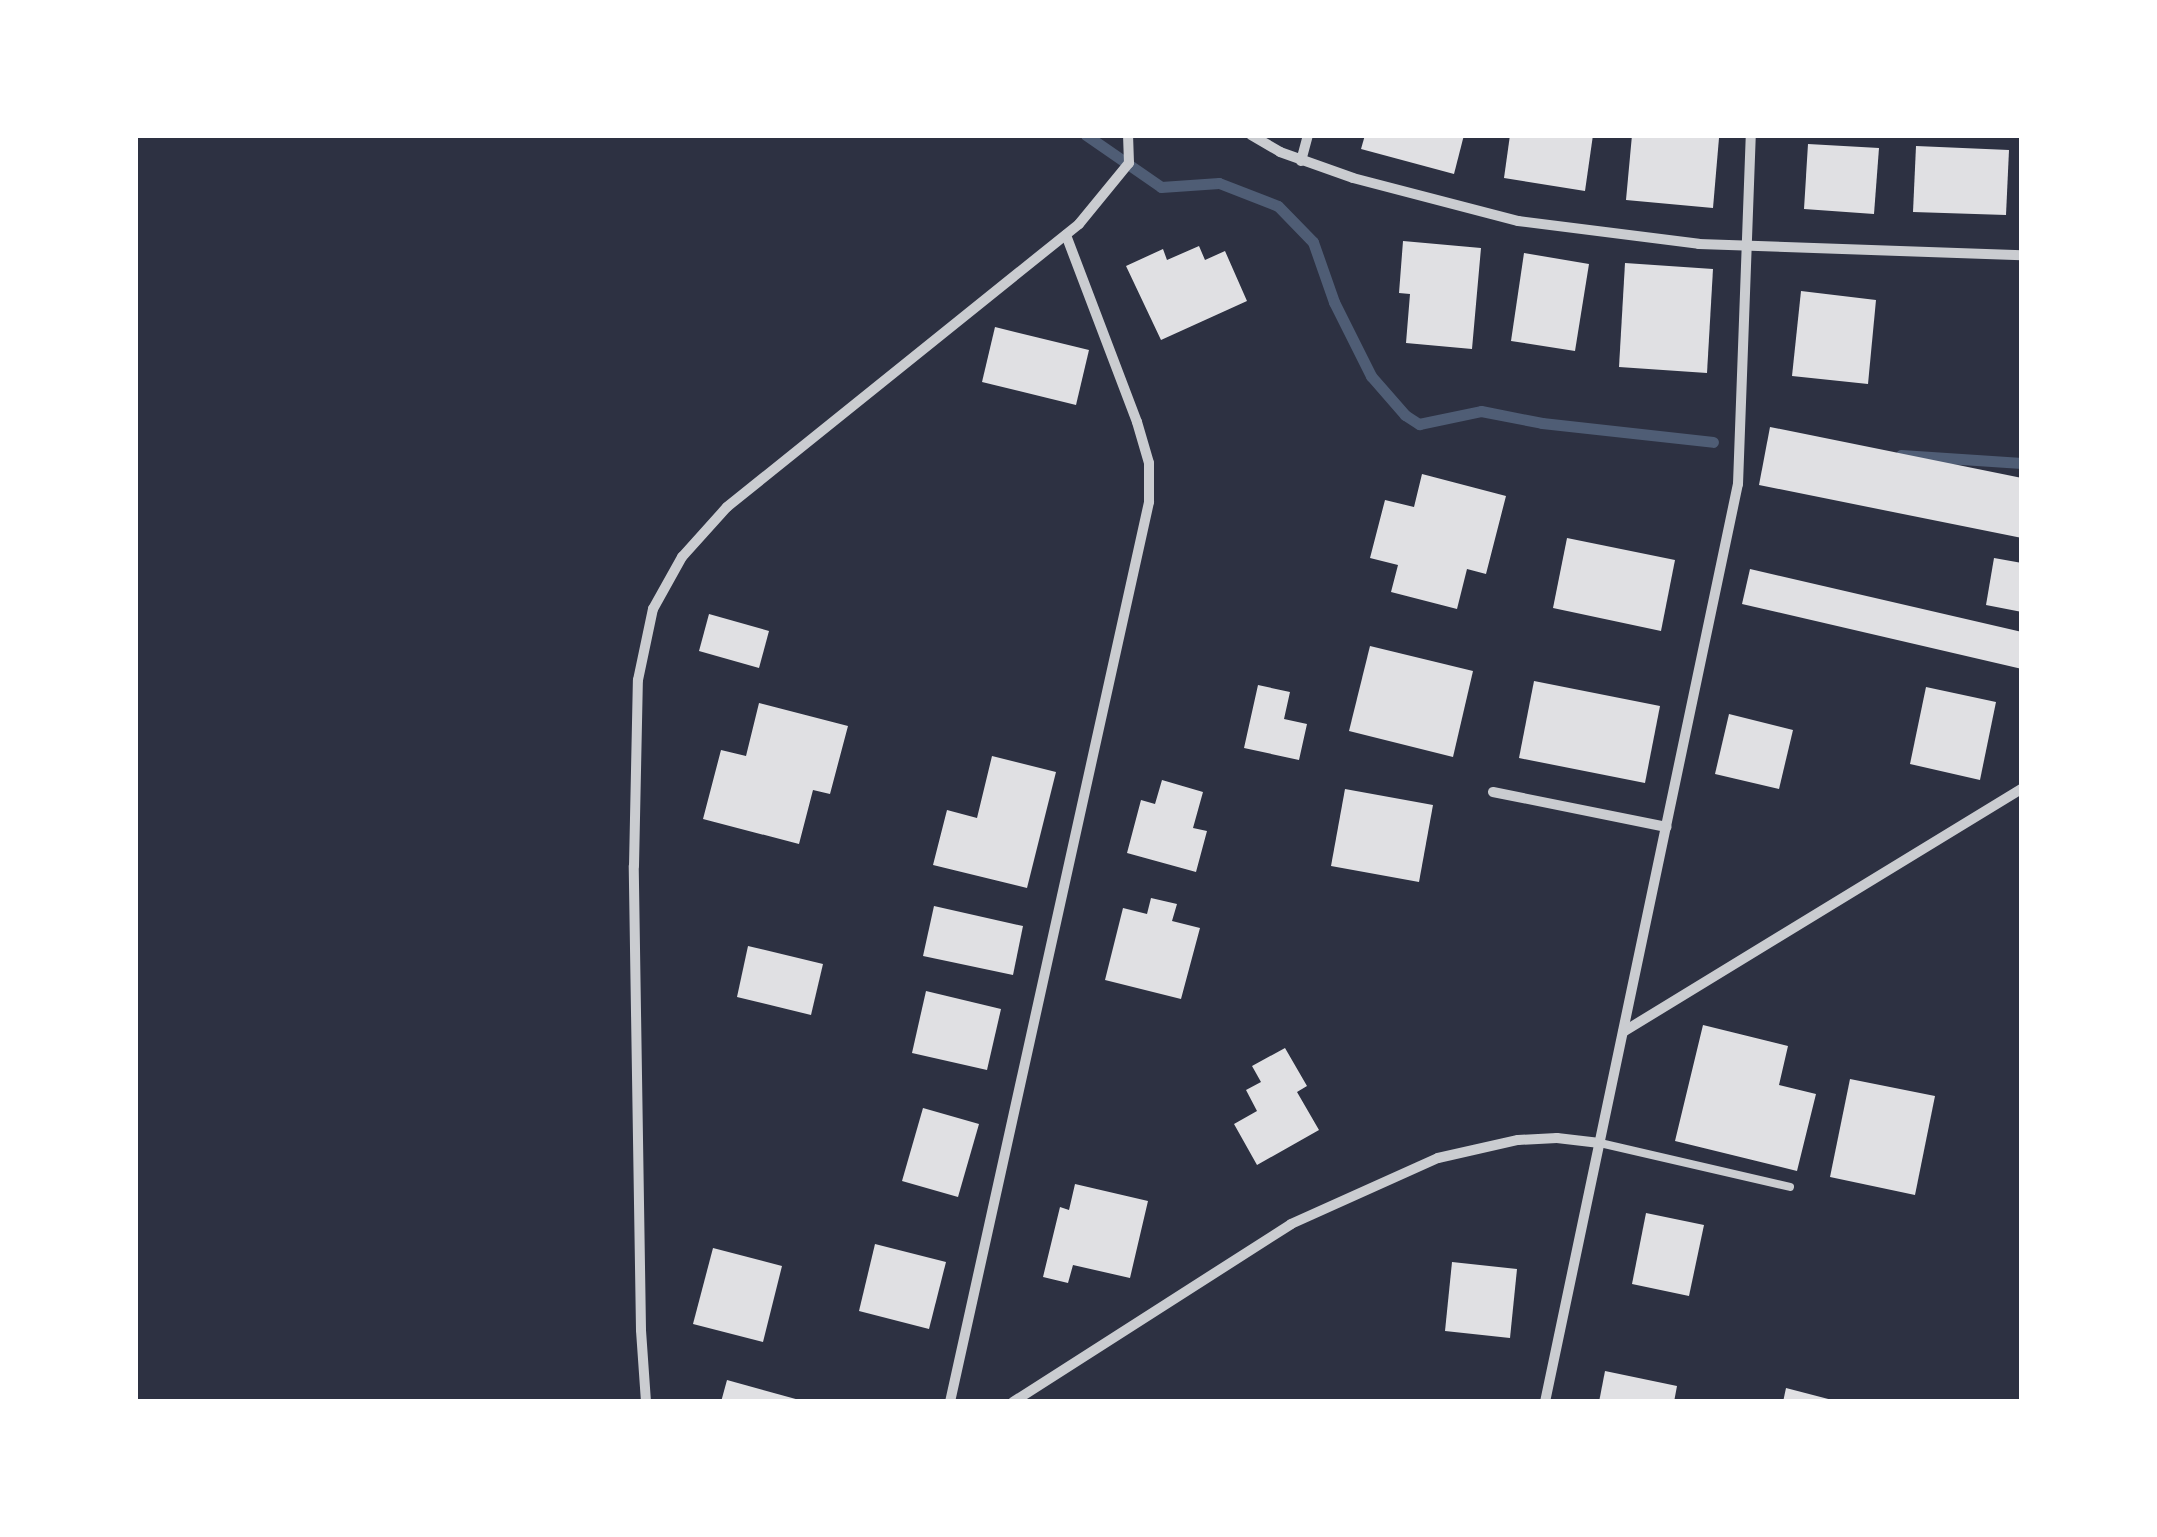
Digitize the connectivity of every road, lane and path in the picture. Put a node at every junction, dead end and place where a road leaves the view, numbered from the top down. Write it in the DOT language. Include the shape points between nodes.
graph roads {
  1 [pos="1128,135"];
  2 [pos="1251,135"];
  3 [pos="1308,135"];
  4 [pos="1751,135"];
  5 [pos="1301,161"];
  6 [pos="1066,234"];
  7 [pos="1745,247"];
  8 [pos="2022,254"];
  9 [pos="2022,788"];
  10 [pos="1494,792"];
  11 [pos="1666,828"];
  12 [pos="1623,1032"];
  13 [pos="1600,1143"];
  14 [pos="1790,1187"];
  15 [pos="646,1402"];
  16 [pos="950,1402"];
  17 [pos="1013,1402"];
  18 [pos="1545,1402"];
  1 -- 6 [label="street" via="1125,170"];
  2 -- 5 [label="street"];
  3 -- 5 [label="street"];
  4 -- 7 [label="street"];
  5 -- 7 [label="street" via="1518,221"];
  6 -- 15 [label="street" via="728,508 682,557 653,609 638,680 634,866"];
  6 -- 16 [label="street" via="1138,422 1149,463 1149,502"];
  7 -- 8 [label="street"];
  7 -- 11 [label="street" via="1738,484"];
  9 -- 12 [label="street"];
  10 -- 11 [label="street"];
  11 -- 12 [label="street"];
  12 -- 13 [label="street"];
  13 -- 14 [label="lane"];
  13 -- 17 [label="street" via="1518,1140 1422,1165 1291,1224"];
  13 -- 18 [label="street"];
}
